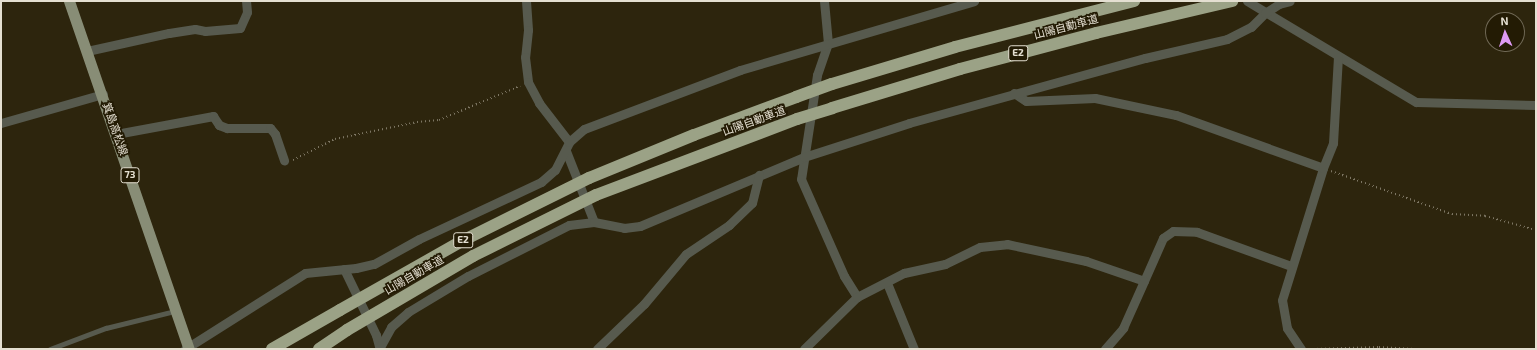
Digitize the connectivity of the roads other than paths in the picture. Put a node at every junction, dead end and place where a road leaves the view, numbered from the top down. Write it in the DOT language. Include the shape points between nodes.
graph roads {
  1 [pos="70,1"];
  2 [pos="246,1"];
  3 [pos="526,1"];
  4 [pos="824,1"];
  5 [pos="974,1"];
  6 [pos="1134,1"];
  7 [pos="1232,1"];
  8 [pos="1247,1"];
  9 [pos="1290,1"];
  10 [pos="1266,13"];
  11 [pos="828,43"];
  12 [pos="88,51"];
  13 [pos="1338,57"];
  14 [pos="1014,93"];
  15 [pos="103,94"];
  16 [pos="1536,105"];
  17 [pos="1,123"];
  18 [pos="116,134"];
  19 [pos="569,142"];
  20 [pos="566,151"];
  21 [pos="804,157"];
  22 [pos="284,160"];
  23 [pos="1323,168"];
  24 [pos="759,175"];
  25 [pos="594,222"];
  26 [pos="1291,266"];
  27 [pos="344,269"];
  28 [pos="1144,281"];
  29 [pos="887,283"];
  30 [pos="857,297"];
  31 [pos="176,310"];
  32 [pos="340,310"];
  33 [pos="348,333"];
  34 [pos="188,348"];
  35 [pos="379,348"];
  36 [pos="50,349"];
  37 [pos="272,349"];
  38 [pos="283,349"];
  39 [pos="319,349"];
  40 [pos="329,349"];
  41 [pos="598,349"];
  42 [pos="804,349"];
  43 [pos="914,349"];
  44 [pos="1105,349"];
  45 [pos="1301,349"];
  1 -- 12 [label="main road, 箕島高松線 / 73"];
  2 -- 12 [label="street" via="246,17 240,28 176,32"];
  3 -- 19 [label="street" via="528,30 525,57 528,82 539,103"];
  4 -- 11 [label="street"];
  5 -- 11 [label="street"];
  6 -- 32 [label="highway, 山陽自動車道 / E2, bridge" via="955,47 832,84 694,135 589,178 462,240"];
  7 -- 33 [label="highway, 山陽自動車道 / E2, bridge" via="960,69 797,119 596,195 423,284"];
  8 -- 10 [label="street"];
  9 -- 10 [label="street"];
  10 -- 13 [label="street"];
  10 -- 14 [label="street" via="1251,27 1227,40 1145,58"];
  11 -- 19 [label="street" via="740,70 655,101 584,129"];
  11 -- 21 [label="street" via="817,75"];
  12 -- 15 [label="main road, 箕島高松線 / 73"];
  13 -- 16 [label="street" via="1416,102"];
  13 -- 23 [label="street" via="1333,143"];
  14 -- 21 [label="street"];
  14 -- 23 [label="street" via="1026,101 1095,98 1176,115"];
  15 -- 17 [label="street"];
  15 -- 18 [label="main road, 箕島高松線 / 73"];
  18 -- 22 [label="street" via="213,116 219,125 227,128 270,128 275,134"];
  18 -- 31 [label="main road, 箕島高松線 / 73"];
  19 -- 20 [label="street"];
  20 -- 25 [label="street"];
  20 -- 27 [label="street" via="555,170 533,187 419,239 374,264"];
  21 -- 24 [label="street"];
  21 -- 30 [label="street" via="801,179 844,276"];
  23 -- 26 [label="street"];
  24 -- 25 [label="street" via="640,226 624,228"];
  24 -- 41 [label="street" via="752,203 729,225 686,254 644,304"];
  25 -- 35 [label="street" via="569,226 468,276 401,317"];
  26 -- 28 [label="street" via="1197,232 1173,231 1163,238"];
  26 -- 45 [label="street" via="1281,308 1287,328"];
  27 -- 34 [label="street" via="305,273"];
  27 -- 35 [label="street"];
  28 -- 29 [label="street" via="1086,260 1007,244 980,247 946,264 904,273"];
  28 -- 44 [label="street" via="1123,328"];
  29 -- 30 [label="street"];
  29 -- 43 [label="street"];
  30 -- 42 [label="street"];
  31 -- 34 [label="main road, 箕島高松線 / 73"];
  31 -- 36 [label="lane" via="106,328"];
  32 -- 37 [label="highway"];
  32 -- 38 [label="highway, 山陽自動車道 / E2"];
  33 -- 39 [label="highway"];
  33 -- 40 [label="highway"];
}
